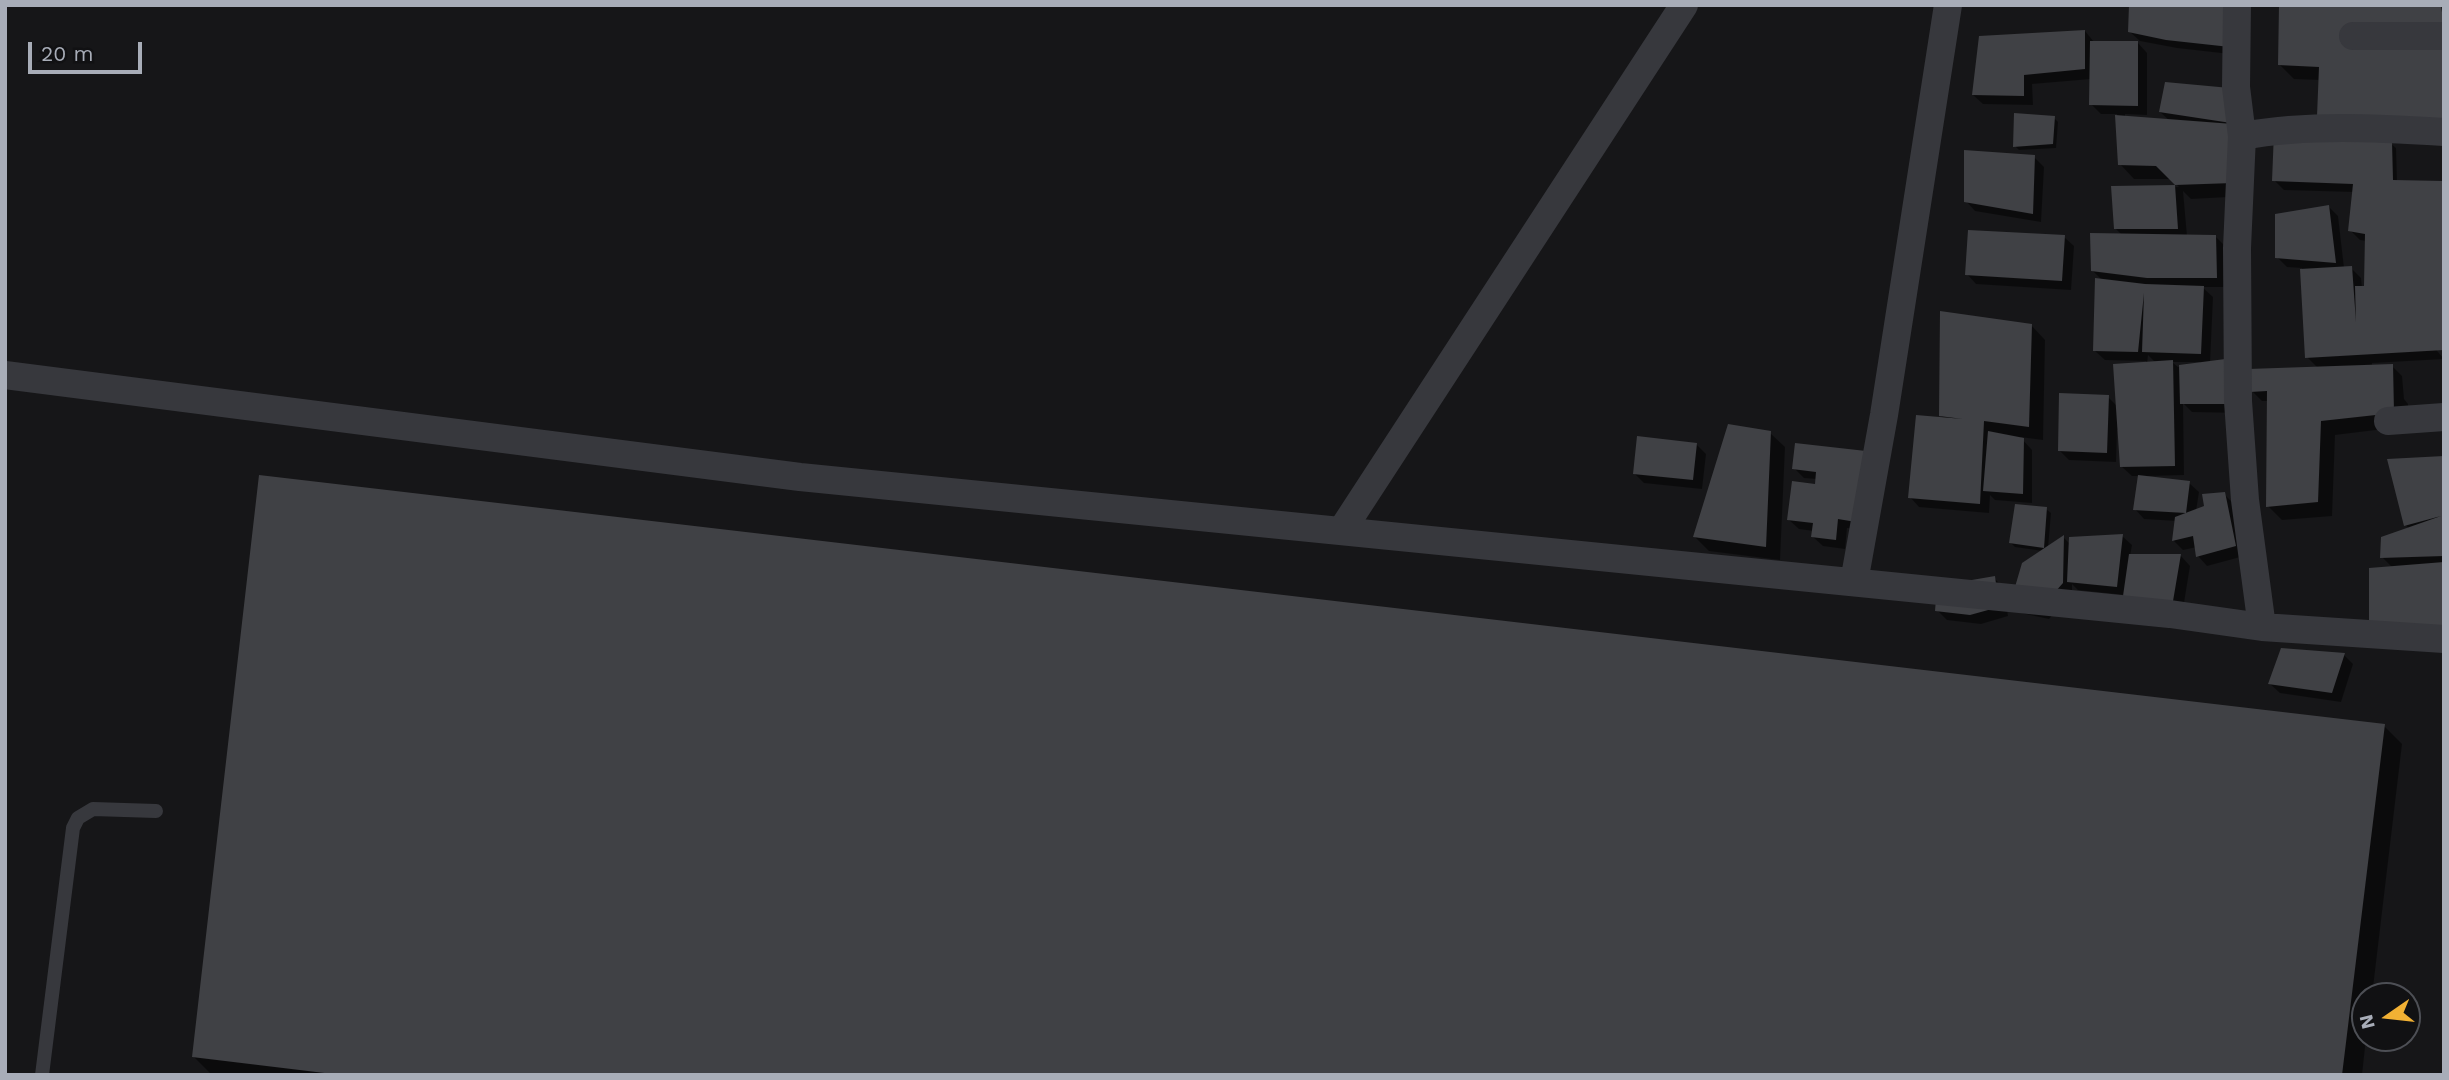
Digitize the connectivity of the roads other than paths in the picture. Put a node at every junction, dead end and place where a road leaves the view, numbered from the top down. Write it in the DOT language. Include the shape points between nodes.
graph roads {
  1 [pos="1684,5"];
  2 [pos="1948,5"];
  3 [pos="2237,5"];
  4 [pos="2353,36"];
  5 [pos="2444,36"];
  6 [pos="2444,132"];
  7 [pos="2242,136"];
  8 [pos="5,375"];
  9 [pos="2444,417"];
  10 [pos="2388,421"];
  11 [pos="1342,530"];
  12 [pos="1854,582"];
  13 [pos="2262,627"];
  14 [pos="2444,639"];
  15 [pos="156,811"];
  16 [pos="42,1075"];
  1 -- 11 [label="street"];
  2 -- 12 [label="street"];
  3 -- 7 [label="street" via="2236,87"];
  4 -- 5 [label="street"];
  6 -- 7 [label="street" via="2275,130"];
  7 -- 13 [label="street" via="2238,401"];
  8 -- 11 [label="street" via="800,477"];
  9 -- 10 [label="street"];
  11 -- 12 [label="street"];
  12 -- 13 [label="street"];
  13 -- 14 [label="street"];
  15 -- 16 [label="lane" via="93,809 78,818 73,828"];
}
